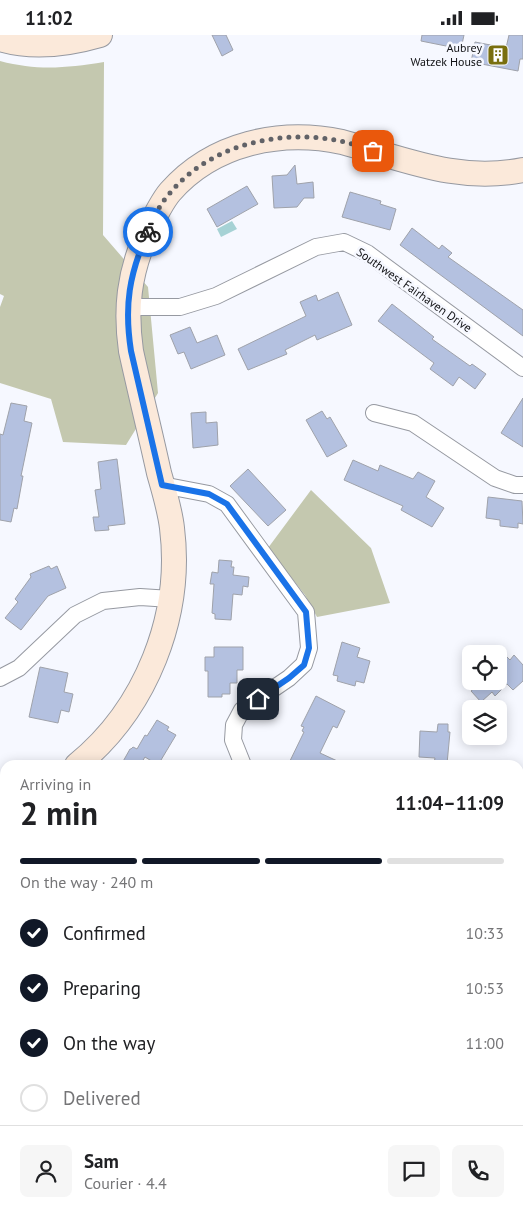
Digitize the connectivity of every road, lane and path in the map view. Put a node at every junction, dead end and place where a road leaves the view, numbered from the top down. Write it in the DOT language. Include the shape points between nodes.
graph roads {
  1 [pos="100,35"];
  2 [pos="0,39"];
  3 [pos="523,170"];
  4 [pos="128,307"];
  5 [pos="523,368"];
  6 [pos="374,413"];
  7 [pos="162,485"];
  8 [pos="523,485"];
  9 [pos="171,599"];
  10 [pos="0,678"];
  11 [pos="82,760"];
  12 [pos="241,760"];
  1 -- 2 [label="main road" via="57,43 21,43"];
  3 -- 4 [label="main road" via="488,175 449,172 342,142 316,138 275,138 236,148 200,165 170,193 158,210 142,244 129,288"];
  4 -- 5 [label="street, Southwest Fairhaven Drive" via="180,307 216,296 316,247 344,243 367,253"];
  4 -- 7 [label="main road" via="131,351"];
  6 -- 8 [label="street" via="413,423 495,478"];
  7 -- 9 [label="main road" via="174,543"];
  7 -- 12 [label="street" via="209,494 227,504 306,612 309,648 304,665 242,710 234,725 234,740"];
  9 -- 10 [label="street" via="140,597 103,601 75,615 19,668"];
  9 -- 11 [label="main road" via="162,638 137,696 100,744"];
}
